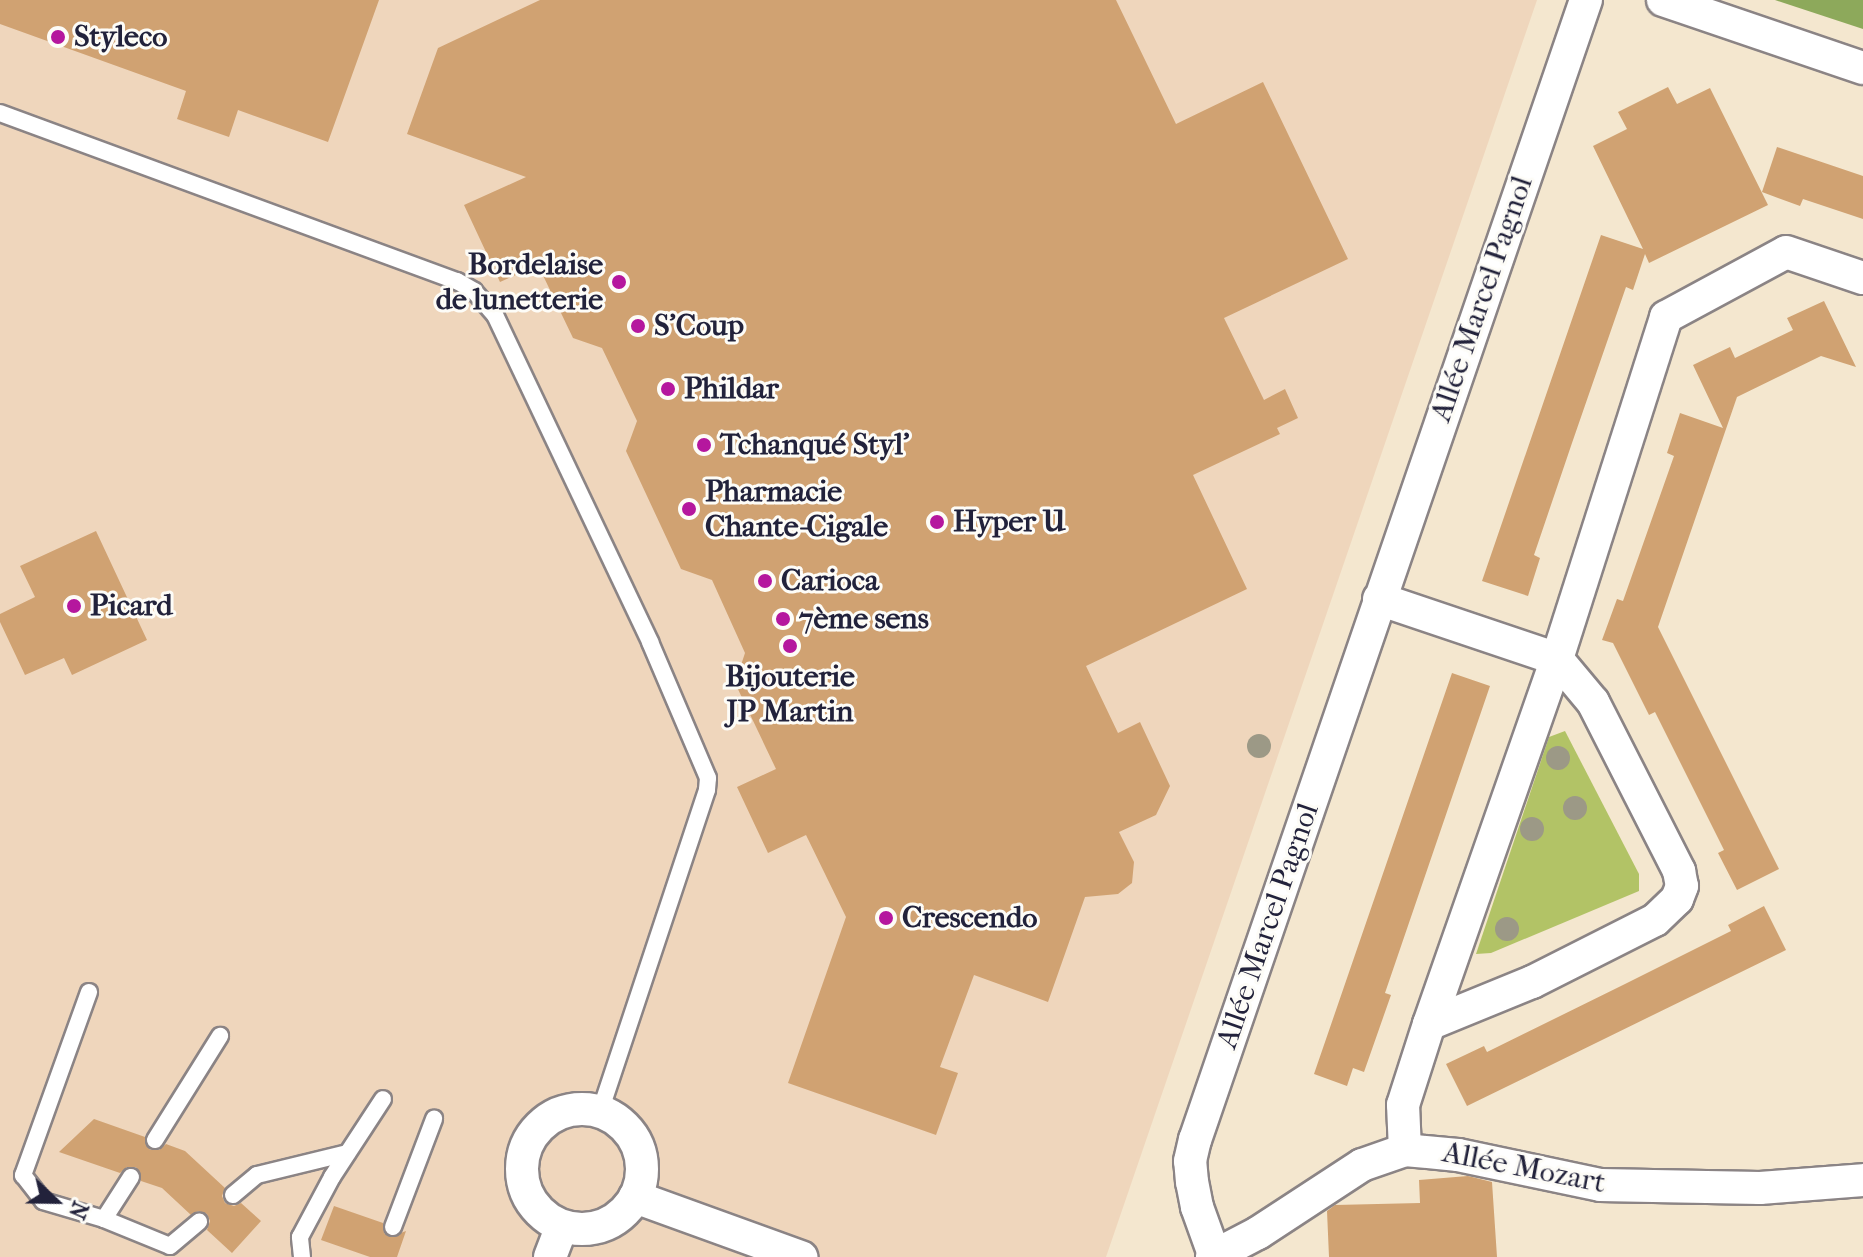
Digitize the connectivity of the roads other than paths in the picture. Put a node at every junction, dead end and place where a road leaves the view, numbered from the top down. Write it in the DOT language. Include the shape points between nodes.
graph roads {
  1 [pos="1586,0"];
  2 [pos="1663,0"];
  3 [pos="1863,68"];
  4 [pos="0,113"];
  5 [pos="1863,278"];
  6 [pos="1379,599"];
  7 [pos="1557,659"];
  8 [pos="89,992"];
  9 [pos="1429,1024"];
  10 [pos="220,1036"];
  11 [pos="383,1099"];
  12 [pos="600,1111"];
  13 [pos="434,1119"];
  14 [pos="155,1140"];
  15 [pos="1405,1150"];
  16 [pos="347,1153"];
  17 [pos="131,1177"];
  18 [pos="1860,1188"];
  19 [pos="233,1195"];
  20 [pos="635,1197"];
  21 [pos="104,1219"];
  22 [pos="199,1222"];
  23 [pos="562,1226"];
  24 [pos="393,1227"];
  25 [pos="302,1257"];
  26 [pos="550,1257"];
  27 [pos="801,1257"];
  28 [pos="1214,1257"];
  1 -- 6 [label="street, Allée Marcel Pagnol"];
  2 -- 3 [label="street"];
  4 -- 12 [label="lane" via="457,281 495,315 650,642 708,778"];
  5 -- 7 [label="street" via="1786,252 1666,317"];
  6 -- 7 [label="street"];
  6 -- 28 [label="street, Allée Marcel Pagnol" via="1195,1140 1192,1182"];
  7 -- 9 [label="street"];
  7 -- 9 [label="street" via="1593,702 1682,886 1677,899 1655,920 1532,982"];
  8 -- 21 [label="lane" via="23,1175 43,1201"];
  9 -- 15 [label="street" via="1403,1105"];
  10 -- 14 [label="lane"];
  11 -- 16 [label="lane"];
  12 -- 20 [label="street" via="619,1121 641,1156 642,1177"];
  12 -- 23 [label="street" via="581,1109 544,1121 523,1154 529,1198 546,1218"];
  13 -- 24 [label="lane"];
  15 -- 18 [label="street, Allée Mozart" via="1458,1155 1600,1185"];
  15 -- 28 [label="street, Allée Mozart" via="1362,1165"];
  16 -- 19 [label="lane" via="257,1175"];
  16 -- 25 [label="lane" via="300,1237"];
  17 -- 21 [label="lane"];
  20 -- 23 [label="street" via="612,1221 579,1229"];
  20 -- 27 [label="street"];
  21 -- 22 [label="lane" via="170,1246"];
  23 -- 26 [label="street"];
}
